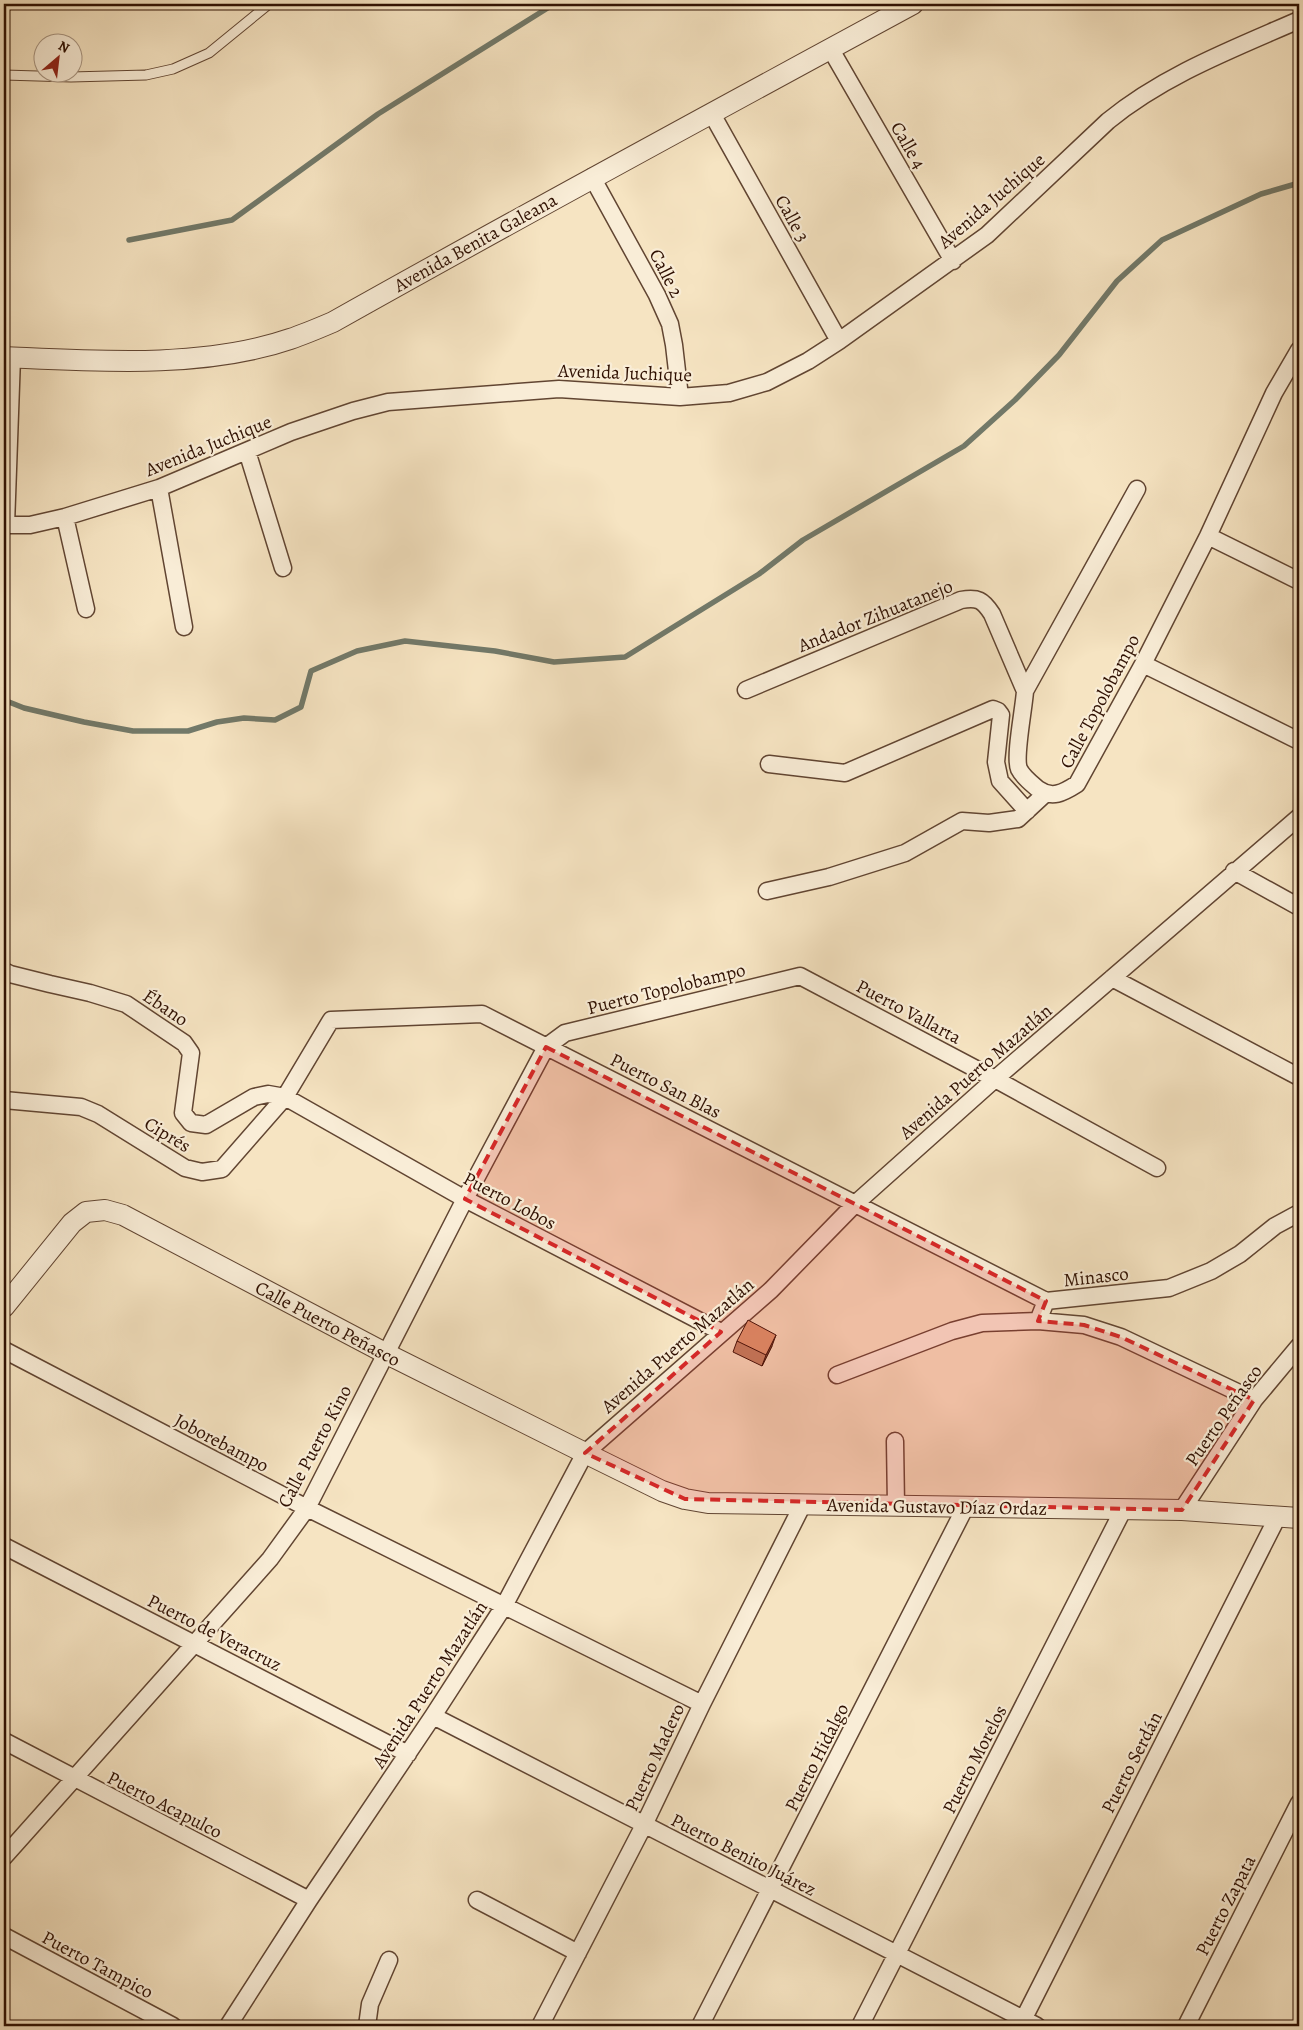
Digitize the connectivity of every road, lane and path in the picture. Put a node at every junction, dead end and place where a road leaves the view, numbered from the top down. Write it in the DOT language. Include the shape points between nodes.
graph roads {
  1 [pos="269,4"];
  2 [pos="913,4"];
  3 [pos="1299,20"];
  4 [pos="830,48"];
  5 [pos="4,75"];
  6 [pos="712,114"];
  7 [pos="592,177"];
  8 [pos="953,261"];
  9 [pos="839,341"];
  10 [pos="1299,350"];
  11 [pos="8,357"];
  12 [pos="680,397"];
  13 [pos="247,451"];
  14 [pos="159,488"];
  15 [pos="1137,489"];
  16 [pos="65,517"];
  17 [pos="5,525"];
  18 [pos="1208,536"];
  19 [pos="283,568"];
  20 [pos="1299,581"];
  21 [pos="86,609"];
  22 [pos="184,627"];
  23 [pos="1143,664"];
  24 [pos="746,690"];
  25 [pos="1025,691"];
  26 [pos="1299,741"];
  27 [pos="769,764"];
  28 [pos="1045,794"];
  29 [pos="1026,811"];
  30 [pos="1299,816"];
  31 [pos="1234,871"];
  32 [pos="767,891"];
  33 [pos="1299,907"];
  34 [pos="4,971"];
  35 [pos="800,976"];
  36 [pos="1112,978"];
  37 [pos="546,1047"];
  38 [pos="1299,1077"];
  39 [pos="995,1079"];
  40 [pos="285,1097"];
  41 [pos="4,1100"];
  42 [pos="1157,1168"];
  43 [pos="465,1199"];
  44 [pos="855,1204"];
  45 [pos="1299,1213"];
  46 [pos="1046,1302"];
  47 [pos="4,1306"];
  48 [pos="1038,1321"];
  49 [pos="721,1332"];
  50 [pos="1299,1346"];
  51 [pos="4,1350"];
  52 [pos="385,1353"];
  53 [pos="837,1375"];
  54 [pos="1254,1400"];
  55 [pos="895,1441"];
  56 [pos="585,1453"];
  57 [pos="803,1504"];
  58 [pos="896,1506"];
  59 [pos="966,1506"];
  60 [pos="306,1508"];
  61 [pos="1123,1510"];
  62 [pos="1182,1510"];
  63 [pos="1278,1516"];
  64 [pos="1299,1518"];
  65 [pos="4,1546"];
  66 [pos="504,1606"];
  67 [pos="194,1643"];
  68 [pos="702,1704"];
  69 [pos="433,1716"];
  70 [pos="4,1742"];
  71 [pos="408,1754"];
  72 [pos="73,1778"];
  73 [pos="1299,1803"];
  74 [pos="644,1825"];
  75 [pos="4,1857"];
  76 [pos="771,1890"];
  77 [pos="309,1900"];
  78 [pos="477,1900"];
  79 [pos="4,1936"];
  80 [pos="578,1953"];
  81 [pos="897,1954"];
  82 [pos="389,1960"];
  83 [pos="1027,2024"];
  84 [pos="173,2026"];
  85 [pos="228,2026"];
  86 [pos="367,2026"];
  87 [pos="540,2026"];
  88 [pos="700,2026"];
  89 [pos="860,2026"];
  90 [pos="1186,2026"];
  1 -- 5 [label="lane" via="209,53 173,69 146,75"];
  2 -- 4 [label="street, Avenida Benita Galeana"];
  3 -- 8 [label="street, Avenida Juchique" via="1189,68 1128,104 987,235"];
  4 -- 6 [label="street, Avenida Benita Galeana"];
  4 -- 8 [label="street, Calle 4"];
  6 -- 7 [label="street, Avenida Benita Galeana"];
  6 -- 9 [label="street, Calle 3"];
  7 -- 11 [label="street, Avenida Benita Galeana" via="333,322 289,339 235,352 184,359 104,361"];
  7 -- 12 [label="street, Calle 2" via="657,294 670,324"];
  8 -- 9 [label="street, Avenida Juchique"];
  9 -- 12 [label="street, Avenida Juchique" via="767,382 729,392"];
  10 -- 18 [label="street, Calle Topolobampo" via="1274,392"];
  11 -- 17 [label="street"];
  12 -- 13 [label="street, Avenida Juchique" via="559,389 388,402 291,432"];
  13 -- 14 [label="street, Avenida Juchique"];
  13 -- 19 [label="street"];
  14 -- 16 [label="street, Avenida Juchique"];
  14 -- 22 [label="street"];
  15 -- 25 [label="street"];
  16 -- 17 [label="street, Avenida Juchique" via="30,525"];
  16 -- 21 [label="street"];
  18 -- 20 [label="street"];
  18 -- 23 [label="street, Calle Topolobampo"];
  23 -- 26 [label="street"];
  23 -- 28 [label="street, Calle Topolobampo" via="1077,784 1062,794"];
  24 -- 25 [label="street, Andador Zihuatanejo" via="961,600 974,598 985,603 992,614"];
  25 -- 28 [label="street" via="1017,751 1018,768"];
  27 -- 29 [label="street" via="845,773 993,709 1001,715 996,762 1000,781"];
  28 -- 29 [label="street"];
  29 -- 32 [label="street" via="1018,819 990,823 962,821 905,853 829,877"];
  30 -- 31 [label="street, Avenida Puerto Mazatlán"];
  31 -- 33 [label="street"];
  31 -- 36 [label="street, Avenida Puerto Mazatlán"];
  34 -- 40 [label="street, Ébano" via="126,1004 184,1043 191,1053 183,1113 191,1123 206,1125 254,1097 268,1094"];
  35 -- 37 [label="street, Puerto Topolobampo" via="565,1033"];
  35 -- 39 [label="street, Puerto Vallarta"];
  36 -- 38 [label="street"];
  36 -- 39 [label="street, Avenida Puerto Mazatlán"];
  37 -- 40 [label="street, Puerto San Blas" via="482,1014 331,1020"];
  37 -- 43 [label="street, Calle Puerto Kino"];
  37 -- 44 [label="street, Puerto San Blas"];
  39 -- 42 [label="street, Puerto Vallarta"];
  39 -- 44 [label="street, Avenida Puerto Mazatlán"];
  40 -- 41 [label="street, Ciprés" via="222,1169 202,1172 185,1168 98,1114 81,1107"];
  40 -- 43 [label="street, Puerto Lobos"];
  43 -- 49 [label="street, Puerto Lobos"];
  43 -- 52 [label="street, Calle Puerto Kino"];
  44 -- 46 [label="street, Puerto San Blas"];
  44 -- 49 [label="street, Avenida Puerto Mazatlán" via="771,1290"];
  45 -- 46 [label="street, Minasco" via="1211,1271 1169,1288"];
  46 -- 48 [label="street, Minasco"];
  47 -- 52 [label="street, Calle Puerto Peñasco" via="72,1223 86,1212 105,1210 123,1215"];
  48 -- 53 [label="street" via="974,1325"];
  48 -- 54 [label="street" via="1084,1325 1121,1337"];
  49 -- 56 [label="street, Avenida Puerto Mazatlán"];
  50 -- 54 [label="street, Puerto Peñasco"];
  51 -- 60 [label="street, Joborebampo"];
  52 -- 56 [label="street, Calle Puerto Peñasco"];
  52 -- 60 [label="street, Calle Puerto Kino"];
  54 -- 62 [label="street, Puerto Peñasco"];
  55 -- 58 [label="street"];
  56 -- 57 [label="street, Avenida Gustavo Díaz Ordaz" via="685,1499 708,1503"];
  56 -- 66 [label="street, Avenida Puerto Mazatlán"];
  57 -- 58 [label="street, Avenida Gustavo Díaz Ordaz"];
  57 -- 68 [label="street, Puerto Madero"];
  58 -- 59 [label="street, Avenida Gustavo Díaz Ordaz"];
  59 -- 61 [label="street, Avenida Gustavo Díaz Ordaz"];
  59 -- 76 [label="street, Puerto Hidalgo"];
  60 -- 66 [label="street, Joborebampo"];
  60 -- 67 [label="street, Calle Puerto Kino" via="270,1559"];
  61 -- 62 [label="street, Avenida Gustavo Díaz Ordaz"];
  61 -- 81 [label="street, Puerto Morelos"];
  62 -- 63 [label="street, Avenida Gustavo Díaz Ordaz"];
  63 -- 64 [label="street, Avenida Gustavo Díaz Ordaz"];
  63 -- 83 [label="street, Puerto Serdán"];
  65 -- 67 [label="street, Puerto de Veracruz"];
  66 -- 68 [label="street, Joborebampo"];
  66 -- 69 [label="street, Avenida Puerto Mazatlán"];
  67 -- 71 [label="street, Puerto de Veracruz"];
  67 -- 72 [label="street, Calle Puerto Kino"];
  68 -- 74 [label="street, Puerto Madero"];
  69 -- 71 [label="street, Avenida Puerto Mazatlán"];
  69 -- 74 [label="street, Puerto Benito Juárez"];
  70 -- 72 [label="street, Puerto Acapulco"];
  71 -- 77 [label="street, Avenida Puerto Mazatlán"];
  72 -- 75 [label="street, Calle Puerto Kino"];
  72 -- 77 [label="street, Puerto Acapulco"];
  73 -- 90 [label="street, Puerto Zapata"];
  74 -- 76 [label="street, Puerto Benito Juárez"];
  74 -- 80 [label="street, Puerto Madero"];
  76 -- 81 [label="street, Puerto Benito Juárez"];
  76 -- 88 [label="street, Puerto Hidalgo"];
  77 -- 85 [label="street, Avenida Puerto Mazatlán"];
  78 -- 80 [label="street"];
  79 -- 84 [label="street, Puerto Tampico"];
  80 -- 87 [label="street, Puerto Madero"];
  81 -- 83 [label="street, Puerto Benito Juárez"];
  81 -- 89 [label="street, Puerto Morelos"];
  82 -- 86 [label="street" via="370,2004"];
}
